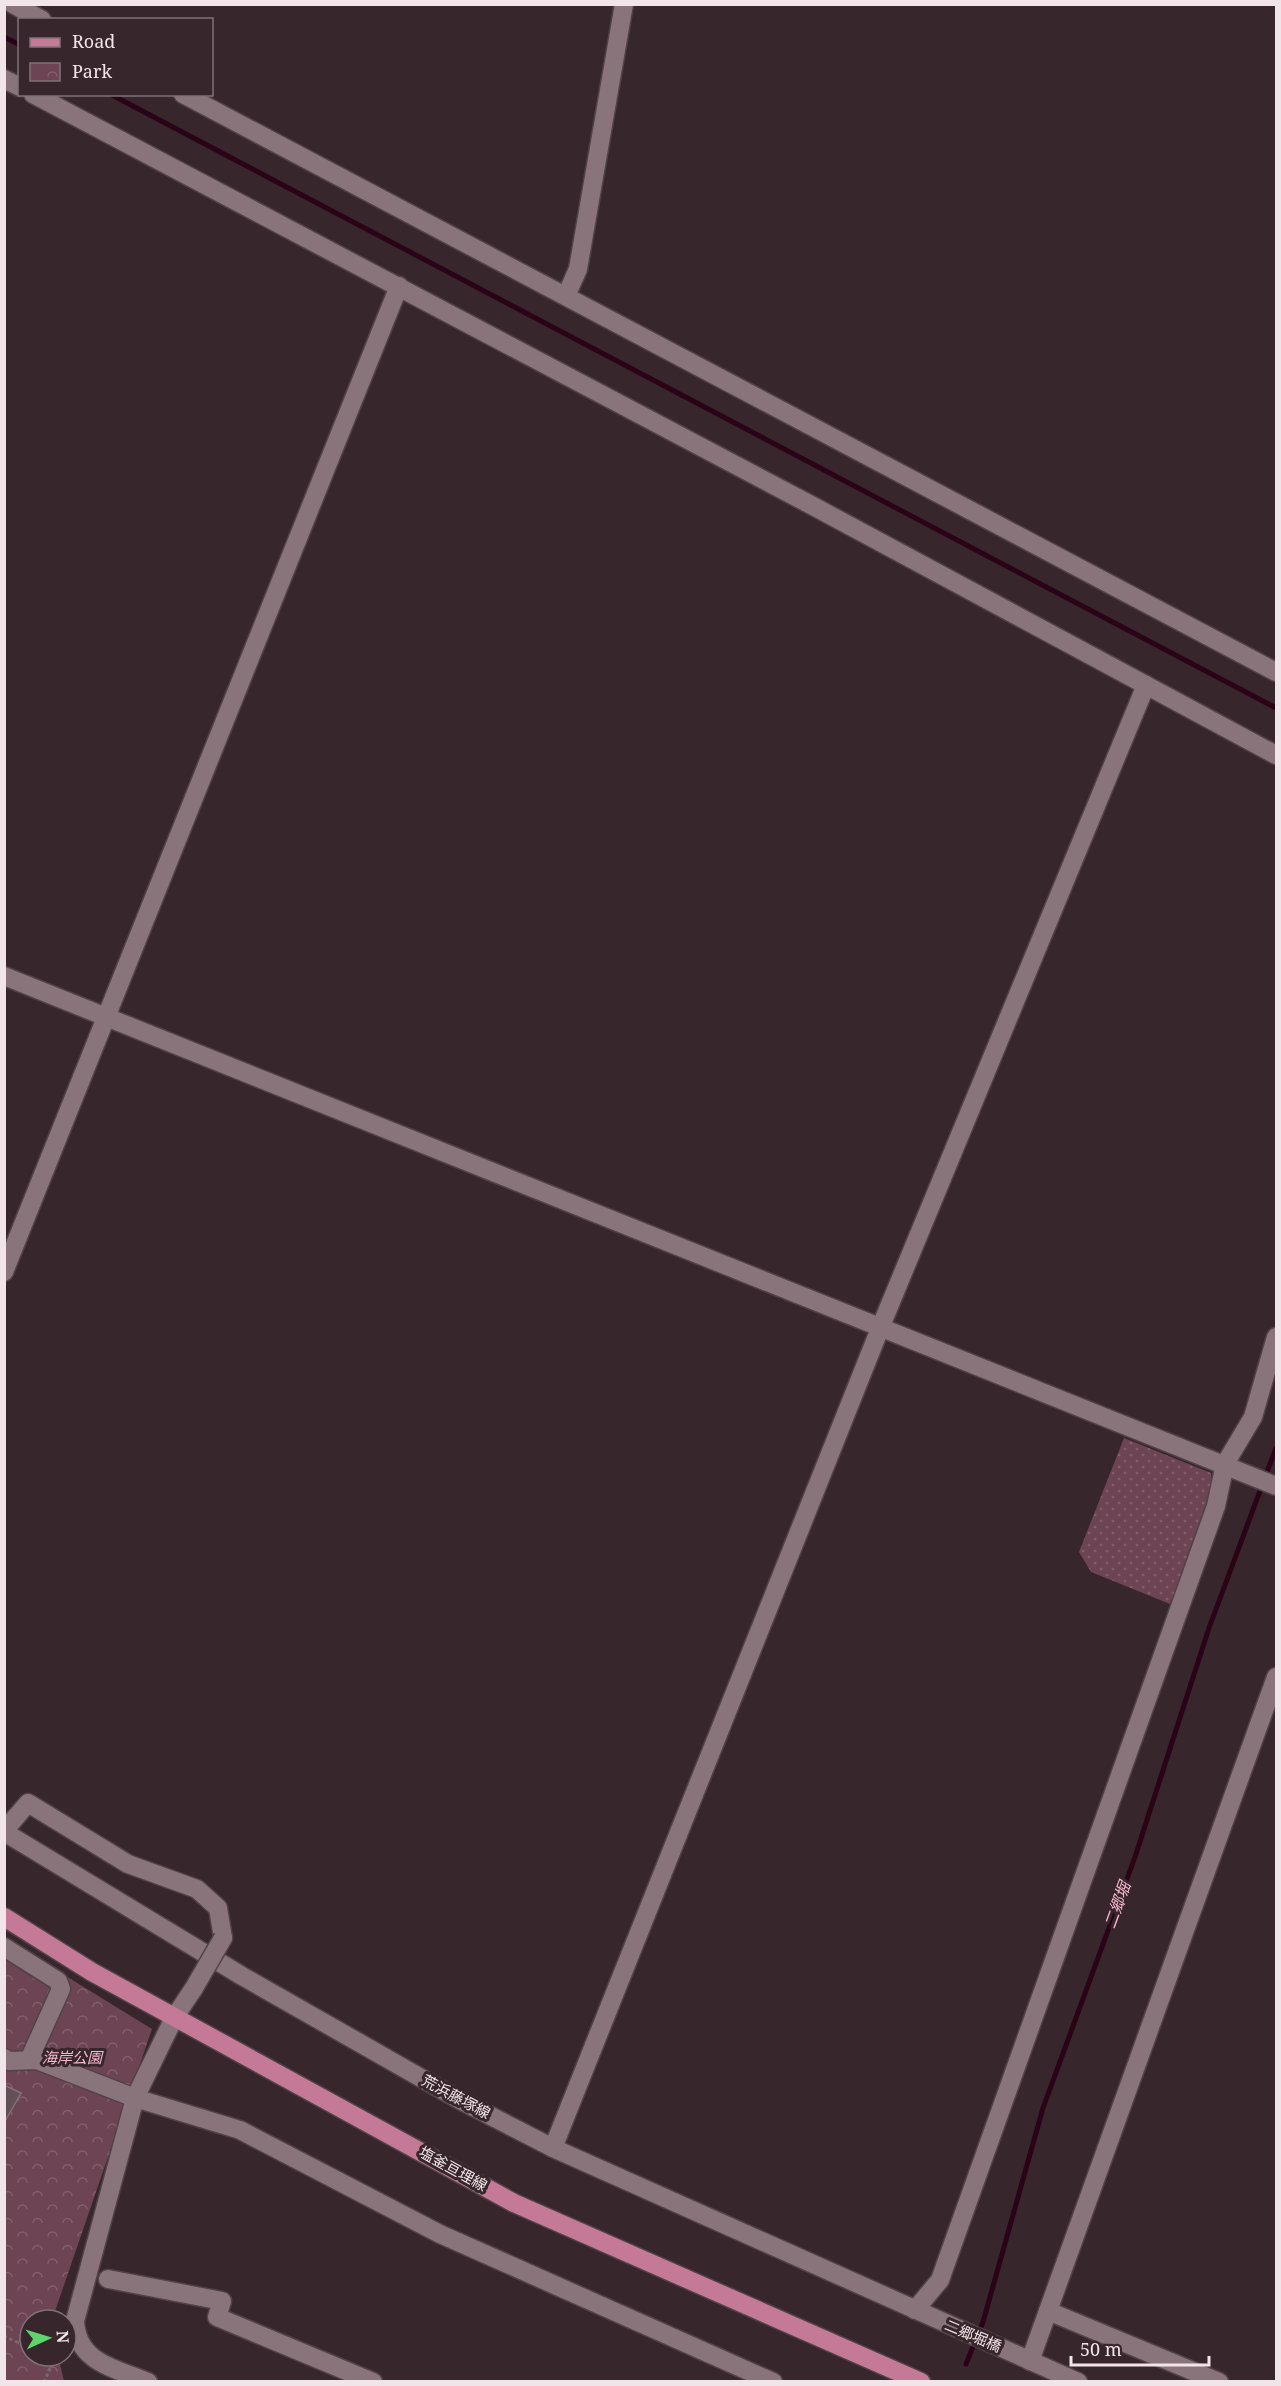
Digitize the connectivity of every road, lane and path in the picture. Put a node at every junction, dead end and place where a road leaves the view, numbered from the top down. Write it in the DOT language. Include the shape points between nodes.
graph roads {
  1 [pos="13,4"];
  2 [pos="624,4"];
  3 [pos="38,18"];
  4 [pos="4,80"];
  5 [pos="18,86"];
  6 [pos="37,96"];
  7 [pos="187,96"];
  8 [pos="399,286"];
  9 [pos="566,296"];
  10 [pos="1276,672"];
  11 [pos="1146,685"];
  12 [pos="1276,755"];
  13 [pos="4,976"];
  14 [pos="107,1017"];
  15 [pos="4,1272"];
  16 [pos="881,1326"];
  17 [pos="1276,1337"];
  18 [pos="1230,1467"];
  19 [pos="1276,1486"];
  20 [pos="1276,1677"];
  21 [pos="4,1832"];
  22 [pos="4,1917"];
  23 [pos="4,1947"];
  24 [pos="174,2018"];
  25 [pos="4,2058"];
  26 [pos="29,2060"];
  27 [pos="135,2098"];
  28 [pos="553,2148"];
  29 [pos="108,2279"];
  30 [pos="1048,2311"];
  31 [pos="923,2314"];
  32 [pos="4,2336"];
  33 [pos="18,2342"];
  34 [pos="1023,2357"];
  35 [pos="50,2368"];
  36 [pos="44,2382"];
  37 [pos="148,2382"];
  38 [pos="373,2382"];
  39 [pos="773,2382"];
  40 [pos="921,2382"];
  41 [pos="1078,2382"];
  42 [pos="1219,2382"];
  1 -- 3 [label="street"];
  2 -- 9 [label="street" via="578,269"];
  4 -- 5 [label="street"];
  6 -- 8 [label="street"];
  7 -- 9 [label="street"];
  8 -- 11 [label="street"];
  8 -- 14 [label="street"];
  9 -- 10 [label="street"];
  11 -- 12 [label="street"];
  11 -- 16 [label="street"];
  13 -- 14 [label="street"];
  14 -- 15 [label="street"];
  14 -- 16 [label="street"];
  16 -- 18 [label="street"];
  16 -- 28 [label="street"];
  17 -- 18 [label="street" via="1253,1417"];
  18 -- 19 [label="street"];
  18 -- 31 [label="street" via="940,2280"];
  20 -- 30 [label="street"];
  21 -- 24 [label="street, bridge" via="28,1803 128,1864 197,1888 218,1908 223,1938"];
  21 -- 28 [label="street, 荒浜藤塚線" via="242,1976 458,2099"];
  22 -- 24 [label="main road, 塩釜亘理線"];
  23 -- 26 [label="street" via="58,1982 61,1989"];
  24 -- 27 [label="street"];
  24 -- 40 [label="main road, 塩釜亘理線" via="514,2203"];
  25 -- 26 [label="street"];
  26 -- 27 [label="street"];
  27 -- 37 [label="street" via="75,2321 76,2338 85,2352"];
  27 -- 39 [label="street" via="240,2130 440,2235"];
  28 -- 31 [label="street, 荒浜藤塚線"];
  29 -- 38 [label="street" via="222,2301 217,2317"];
  30 -- 34 [label="street"];
  30 -- 42 [label="street"];
  31 -- 34 [label="street, 二郷堀橋"];
  32 -- 33 [label="path"];
  34 -- 41 [label="street"];
  35 -- 36 [label="path"];
}
